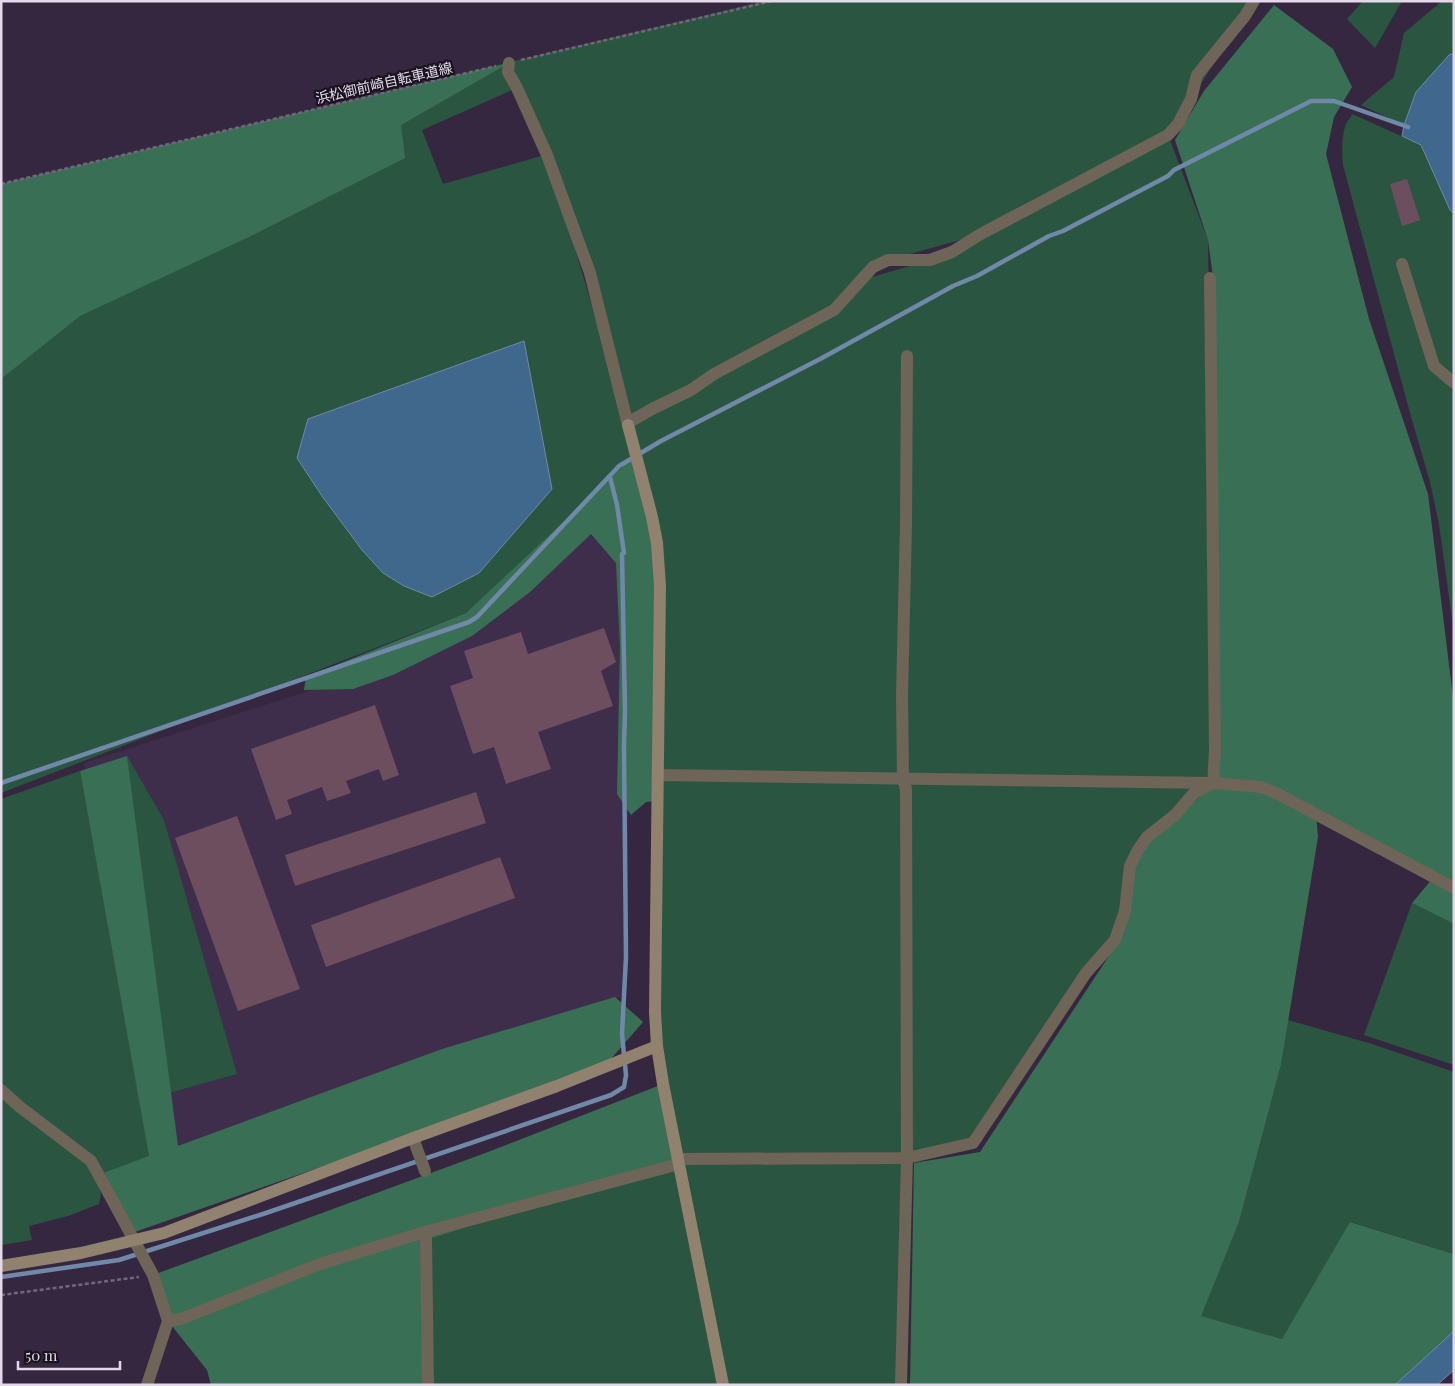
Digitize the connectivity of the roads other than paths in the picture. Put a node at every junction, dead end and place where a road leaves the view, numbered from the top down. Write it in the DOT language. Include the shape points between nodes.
graph roads {
  1 [pos="1254,1"];
  2 [pos="509,63"];
  3 [pos="1402,264"];
  4 [pos="1210,278"];
  5 [pos="907,356"];
  6 [pos="1454,383"];
  7 [pos="628,425"];
  8 [pos="658,775"];
  9 [pos="903,779"];
  10 [pos="1213,783"];
  11 [pos="1454,888"];
  12 [pos="657,1046"];
  13 [pos="1,1090"];
  14 [pos="413,1138"];
  15 [pos="907,1158"];
  16 [pos="678,1162"];
  17 [pos="425,1171"];
  18 [pos="425,1232"];
  19 [pos="133,1240"];
  20 [pos="1,1266"];
  21 [pos="168,1321"];
  22 [pos="147,1385"];
  23 [pos="428,1385"];
  24 [pos="723,1385"];
  25 [pos="901,1385"];
  1 -- 7 [label="street" via="1197,75 1191,99 1178,124 1168,135 952,252 930,260 888,260 873,267 834,310 714,374"];
  2 -- 7 [label="street" via="508,72 547,155 590,273"];
  3 -- 6 [label="street" via="1434,366"];
  4 -- 10 [label="street"];
  5 -- 9 [label="street"];
  7 -- 8 [label="street" via="657,543 660,586"];
  8 -- 9 [label="street"];
  8 -- 12 [label="street"];
  9 -- 10 [label="street"];
  9 -- 15 [label="street" via="906,789"];
  10 -- 11 [label="street" via="1262,787"];
  10 -- 15 [label="street" via="1194,792 1175,815 1147,836 1130,866 1126,911 1115,940 1086,973 973,1143"];
  12 -- 14 [label="street"];
  12 -- 16 [label="street"];
  13 -- 19 [label="street" via="91,1161"];
  14 -- 17 [label="street"];
  14 -- 19 [label="street" via="164,1233"];
  15 -- 16 [label="street"];
  15 -- 25 [label="street"];
  16 -- 18 [label="street"];
  16 -- 24 [label="street"];
  18 -- 21 [label="street" via="320,1264 181,1319"];
  18 -- 23 [label="street"];
  19 -- 20 [label="street" via="81,1253"];
  19 -- 21 [label="street" via="153,1276"];
  21 -- 22 [label="street"];
}
